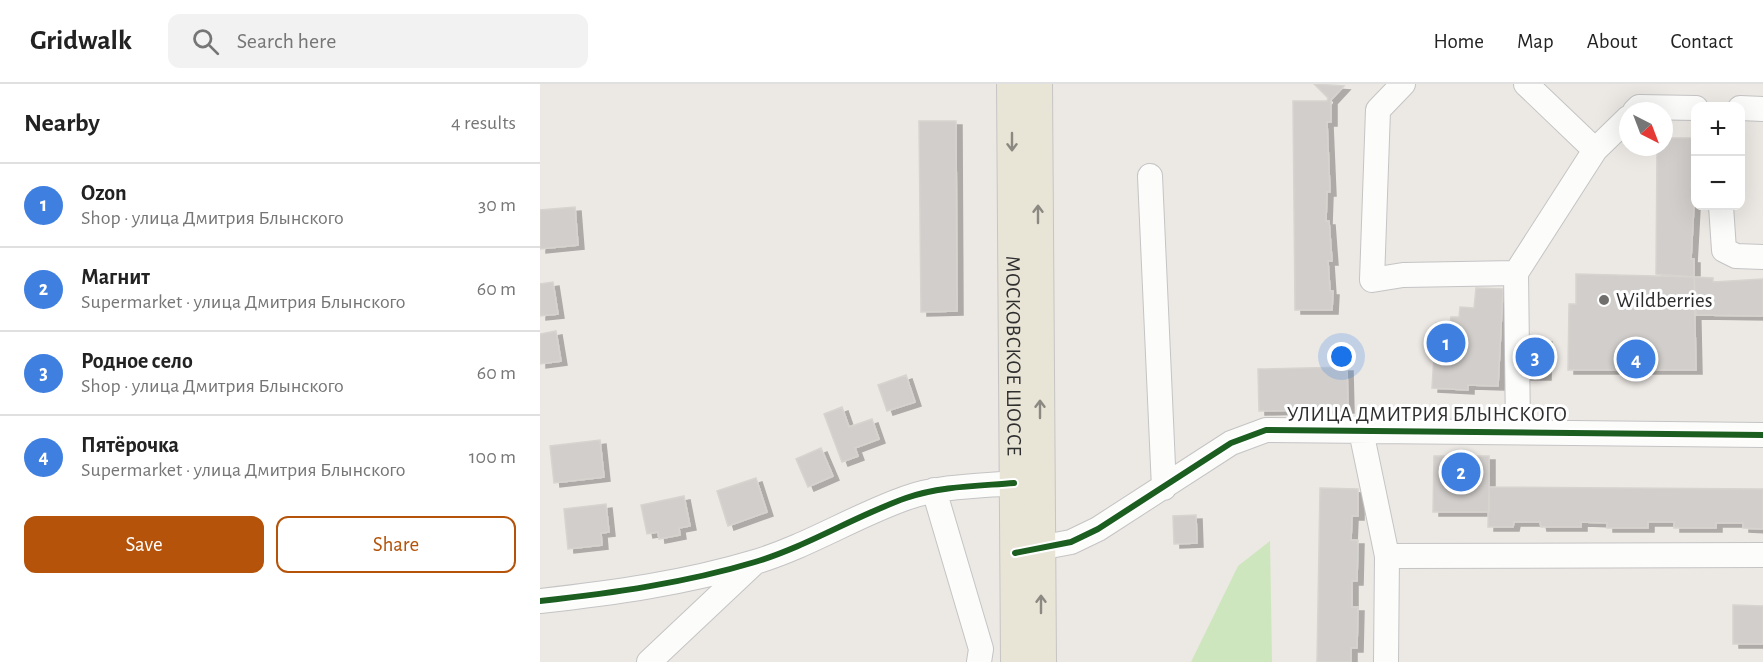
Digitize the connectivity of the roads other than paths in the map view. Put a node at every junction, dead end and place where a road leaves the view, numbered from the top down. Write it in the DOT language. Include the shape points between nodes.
graph roads {
  1 [pos="1012,84"];
  2 [pos="1037,84"];
  3 [pos="1403,84"];
  4 [pos="1526,84"];
  5 [pos="1673,108"];
  6 [pos="1691,108"];
  7 [pos="1745,108"];
  8 [pos="1763,109"];
  9 [pos="1619,127"];
  10 [pos="1595,150"];
  11 [pos="1150,176"];
  12 [pos="1721,210"];
  13 [pos="1763,257"];
  14 [pos="1516,273"];
  15 [pos="1518,430"];
  16 [pos="1361,431"];
  17 [pos="1763,435"];
  18 [pos="1014,483"];
  19 [pos="1164,488"];
  20 [pos="934,490"];
  21 [pos="1028,551"];
  22 [pos="1763,555"];
  23 [pos="1388,556"];
  24 [pos="754,562"];
  25 [pos="540,601"];
  26 [pos="1016,654"];
  27 [pos="980,656"];
  28 [pos="649,662"];
  29 [pos="1041,662"];
  30 [pos="1386,662"];
  1 -- 18 [label="main road, МОСКОВСКОЕ ШОССЕ, one-way"];
  21 -- 2 [label="main road, МОСКОВСКОЕ ШОССЕ, one-way"];
  3 -- 14 [label="street" via="1378,110 1371,280 1403,275"];
  4 -- 10 [label="street"];
  5 -- 6 [label="street"];
  7 -- 8 [label="street"];
  9 -- 10 [label="street"];
  10 -- 14 [label="street"];
  11 -- 19 [label="street"];
  12 -- 13 [label="street" via="1724,250 1736,256"];
  14 -- 15 [label="street"];
  15 -- 16 [label="street, УЛИЦА ДМИТРИЯ БЛЫНСКОГО"];
  15 -- 17 [label="street, УЛИЦА ДМИТРИЯ БЛЫНСКОГО"];
  16 -- 19 [label="street, УЛИЦА ДМИТРИЯ БЛЫНСКОГО" via="1266,430 1231,443"];
  16 -- 23 [label="street"];
  18 -- 20 [label="street"];
  18 -- 21 [label="main road, МОСКОВСКОЕ ШОССЕ"];
  19 -- 21 [label="street, УЛИЦА ДМИТРИЯ БЛЫНСКОГО" via="1071,542"];
  20 -- 24 [label="street" via="905,498 791,550"];
  20 -- 27 [label="street"];
  21 -- 26 [label="main road, МОСКОВСКОЕ ШОССЕ"];
  29 -- 21 [label="main road, МОСКОВСКОЕ ШОССЕ, one-way"];
  22 -- 23 [label="street"];
  23 -- 30 [label="street"];
  24 -- 25 [label="street" via="618,592"];
  24 -- 28 [label="street"];
  26 -- 27 [label="street"];
}
